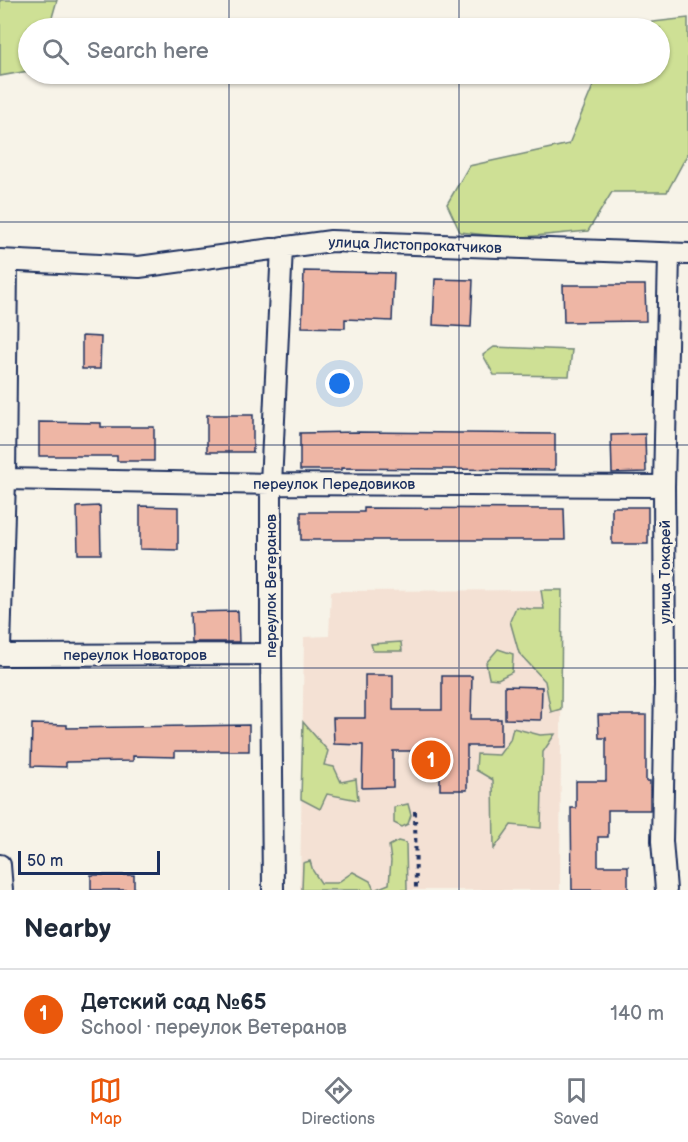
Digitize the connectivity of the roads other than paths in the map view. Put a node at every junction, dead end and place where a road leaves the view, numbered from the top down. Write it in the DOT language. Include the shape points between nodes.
graph roads {
  1 [pos="282,247"];
  2 [pos="678,254"];
  3 [pos="4,261"];
  4 [pos="5,479"];
  5 [pos="271,484"];
  6 [pos="664,486"];
  7 [pos="0,648"];
  8 [pos="271,654"];
  9 [pos="0,655"];
  10 [pos="0,865"];
  11 [pos="2,890"];
  12 [pos="273,890"];
  13 [pos="666,890"];
  1 -- 2 [label="street, улица Листопрокатчиков" via="331,241"];
  1 -- 3 [label="street, улица Листопрокатчиков" via="139,267"];
  1 -- 5 [label="street, переулок Ветеранов"];
  2 -- 6 [label="street, улица Токарей"];
  3 -- 4 [label="street"];
  4 -- 5 [label="street, переулок Передовиков"];
  4 -- 7 [label="street"];
  5 -- 6 [label="street, переулок Передовиков"];
  5 -- 8 [label="street, переулок Ветеранов"];
  6 -- 13 [label="street, улица Токарей" via="662,841"];
  8 -- 9 [label="street, переулок Новаторов"];
  8 -- 12 [label="street, переулок Ветеранов"];
  10 -- 11 [label="street"];
}
